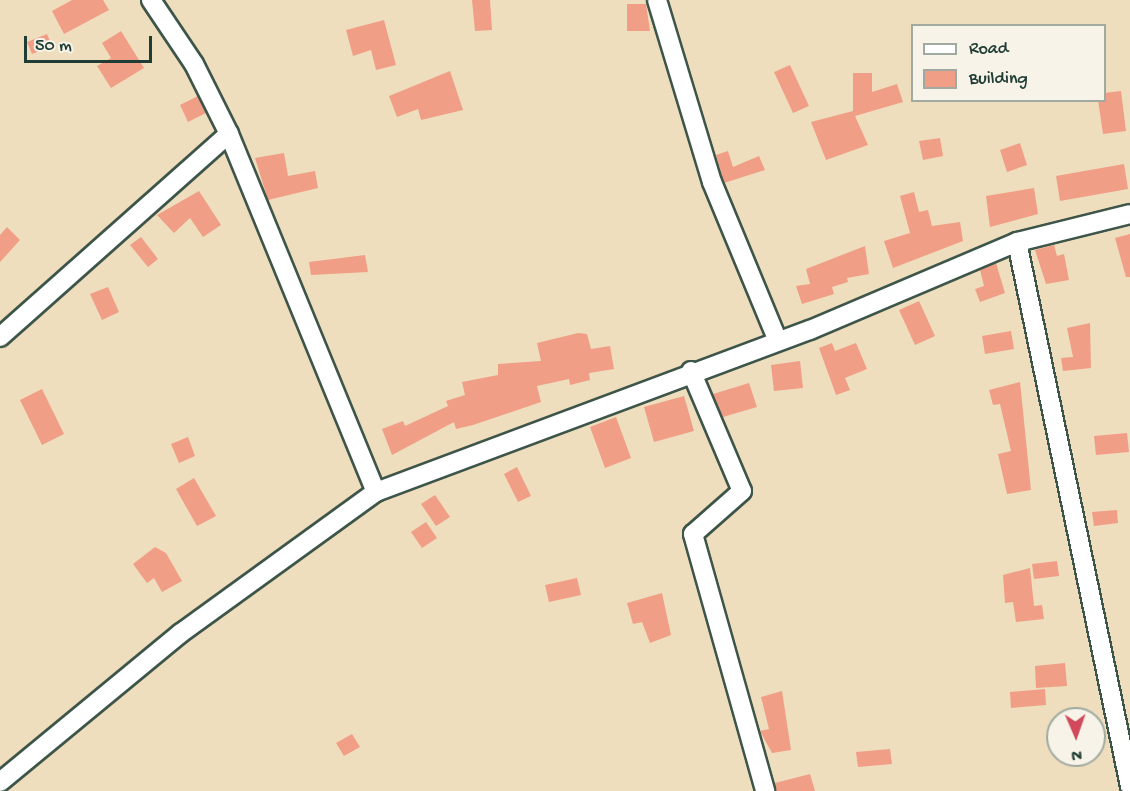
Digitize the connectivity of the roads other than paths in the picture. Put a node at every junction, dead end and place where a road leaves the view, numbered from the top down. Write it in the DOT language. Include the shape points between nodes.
graph roads {
  1 [pos="151,0"];
  2 [pos="657,0"];
  3 [pos="229,134"];
  4 [pos="1130,214"];
  5 [pos="1017,242"];
  6 [pos="0,337"];
  7 [pos="778,341"];
  8 [pos="691,371"];
  9 [pos="376,492"];
  10 [pos="0,782"];
  11 [pos="1130,786"];
  12 [pos="765,791"];
  1 -- 3 [label="street" via="194,64"];
  2 -- 7 [label="street" via="712,182"];
  3 -- 6 [label="street"];
  3 -- 9 [label="street"];
  4 -- 5 [label="street"];
  5 -- 7 [label="street"];
  5 -- 11 [label="street"];
  7 -- 8 [label="street"];
  8 -- 9 [label="street"];
  8 -- 12 [label="street" via="742,491 693,534"];
  9 -- 10 [label="street" via="181,633"];
}
